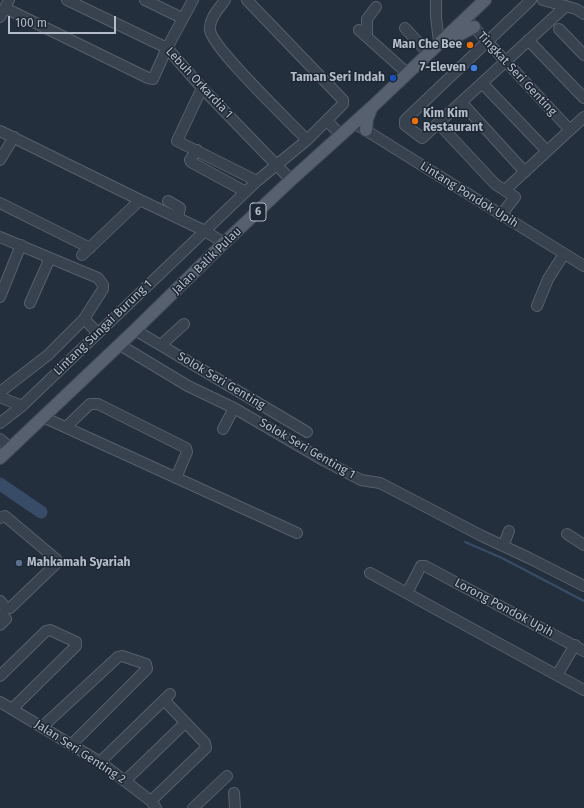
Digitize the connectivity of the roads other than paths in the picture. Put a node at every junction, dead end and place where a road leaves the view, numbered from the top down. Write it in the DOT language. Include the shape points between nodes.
graph roads {
  1 [pos="67,0"];
  2 [pos="145,0"];
  3 [pos="193,0"];
  4 [pos="225,0"];
  5 [pos="247,0"];
  6 [pos="436,0"];
  7 [pos="485,0"];
  8 [pos="490,0"];
  9 [pos="531,0"];
  10 [pos="544,0"];
  11 [pos="566,6"];
  12 [pos="376,7"];
  13 [pos="5,9"];
  14 [pos="584,14"];
  15 [pos="182,18"];
  16 [pos="465,18"];
  17 [pos="405,28"];
  18 [pos="474,28"];
  19 [pos="559,29"];
  20 [pos="359,30"];
  21 [pos="367,37"];
  22 [pos="528,40"];
  23 [pos="488,42"];
  24 [pos="166,48"];
  25 [pos="433,48"];
  26 [pos="584,55"];
  27 [pos="505,61"];
  28 [pos="407,73"];
  29 [pos="482,83"];
  30 [pos="202,88"];
  31 [pos="584,98"];
  32 [pos="461,102"];
  33 [pos="372,108"];
  34 [pos="584,117"];
  35 [pos="327,121"];
  36 [pos="354,123"];
  37 [pos="438,123"];
  38 [pos="0,130"];
  39 [pos="366,130"];
  40 [pos="570,130"];
  41 [pos="341,135"];
  42 [pos="14,137"];
  43 [pos="307,140"];
  44 [pos="197,150"];
  45 [pos="547,152"];
  46 [pos="0,160"];
  47 [pos="277,165"];
  48 [pos="525,172"];
  49 [pos="291,180"];
  50 [pos="257,181"];
  51 [pos="505,190"];
  52 [pos="246,192"];
  53 [pos="140,200"];
  54 [pos="168,201"];
  55 [pos="0,203"];
  56 [pos="501,214"];
  57 [pos="178,218"];
  58 [pos="205,231"];
  59 [pos="0,236"];
  60 [pos="224,243"];
  61 [pos="21,245"];
  62 [pos="90,248"];
  63 [pos="564,254"];
  64 [pos="82,255"];
  65 [pos="50,258"];
  66 [pos="584,266"];
  67 [pos="0,297"];
  68 [pos="30,303"];
  69 [pos="537,306"];
  70 [pos="84,319"];
  71 [pos="184,324"];
  72 [pos="135,330"];
  73 [pos="98,333"];
  74 [pos="120,345"];
  75 [pos="161,345"];
  76 [pos="0,392"];
  77 [pos="0,397"];
  78 [pos="22,406"];
  79 [pos="234,408"];
  80 [pos="43,417"];
  81 [pos="0,423"];
  82 [pos="66,427"];
  83 [pos="223,429"];
  84 [pos="307,432"];
  85 [pos="0,439"];
  86 [pos="10,448"];
  87 [pos="0,458"];
  88 [pos="176,478"];
  89 [pos="0,518"];
  90 [pos="509,531"];
  91 [pos="296,533"];
  92 [pos="567,534"];
  93 [pos="584,545"];
  94 [pos="503,546"];
  95 [pos="370,573"];
  96 [pos="584,586"];
  97 [pos="407,593"];
  98 [pos="0,601"];
  99 [pos="0,615"];
  100 [pos="0,625"];
  101 [pos="574,645"];
  102 [pos="584,650"];
  103 [pos="556,675"];
  104 [pos="0,676"];
  105 [pos="584,690"];
  106 [pos="0,702"];
  107 [pos="12,709"];
  108 [pos="185,723"];
  109 [pos="42,727"];
  110 [pos="71,745"];
  111 [pos="100,762"];
  112 [pos="227,776"];
  113 [pos="126,782"];
  114 [pos="234,793"];
  115 [pos="154,804"];
  116 [pos="193,808"];
  117 [pos="235,808"];
  1 -- 24 [label="street, Lebuh Orkardia 1"];
  2 -- 15 [label="street"];
  3 -- 15 [label="street"];
  4 -- 43 [label="street" via="212,18 211,35 231,61"];
  5 -- 35 [label="street, Lintang Sungai Burung 1" via="343,100 343,104"];
  6 -- 25 [label="street"];
  7 -- 16 [label="main road, Jalan Balik Pulau / 6"];
  8 -- 18 [label="main road"];
  9 -- 23 [label="street"];
  10 -- 11 [label="street"];
  11 -- 14 [label="street" via="580,10"];
  11 -- 22 [label="street"];
  12 -- 21 [label="street" via="367,19"];
  13 -- 24 [label="street" via="148,78 153,78"];
  15 -- 24 [label="street"];
  16 -- 18 [label="street, Tingkat Seri Genting"];
  16 -- 25 [label="main road, Jalan Balik Pulau / 6"];
  17 -- 25 [label="street"];
  18 -- 23 [label="street, Tingkat Seri Genting"];
  18 -- 25 [label="main road"];
  19 -- 26 [label="street"];
  20 -- 21 [label="street"];
  21 -- 28 [label="street"];
  22 -- 27 [label="street"];
  22 -- 31 [label="street"];
  23 -- 27 [label="street, Tingkat Seri Genting"];
  23 -- 37 [label="street" via="405,120 405,125 422,138"];
  24 -- 30 [label="street, Lebuh Orkardia 1"];
  25 -- 28 [label="main road, Jalan Balik Pulau / 6"];
  27 -- 29 [label="street"];
  27 -- 40 [label="street, Tingkat Seri Genting"];
  28 -- 33 [label="main road, Jalan Balik Pulau / 6"];
  29 -- 32 [label="street"];
  29 -- 45 [label="street"];
  30 -- 44 [label="street" via="177,141"];
  30 -- 47 [label="street, Lebuh Orkardia 1"];
  32 -- 37 [label="street"];
  32 -- 48 [label="street"];
  33 -- 36 [label="main road, Jalan Balik Pulau / 6"];
  33 -- 39 [label="main road"];
  34 -- 40 [label="street"];
  35 -- 41 [label="street"];
  35 -- 43 [label="street, Lintang Sungai Burung 1"];
  36 -- 39 [label="street, Lintang Pondok Upih"];
  36 -- 41 [label="main road, Jalan Balik Pulau / 6"];
  37 -- 51 [label="street" via="495,184"];
  38 -- 42 [label="street"];
  39 -- 56 [label="street, Lintang Pondok Upih"];
  40 -- 45 [label="street"];
  41 -- 49 [label="main road, Jalan Balik Pulau / 6"];
  42 -- 46 [label="street"];
  42 -- 53 [label="street"];
  43 -- 47 [label="street, Lintang Sungai Burung 1"];
  44 -- 50 [label="street"];
  44 -- 52 [label="street" via="191,162"];
  45 -- 48 [label="street"];
  47 -- 49 [label="street, Lebuh Orkardia 1"];
  47 -- 50 [label="street, Lintang Sungai Burung 1"];
  48 -- 51 [label="street"];
  49 -- 60 [label="main road, Jalan Balik Pulau / 6"];
  50 -- 52 [label="street, Lintang Sungai Burung 1"];
  51 -- 56 [label="street" via="515,197"];
  52 -- 58 [label="street, Lintang Sungai Burung 1"];
  53 -- 57 [label="street"];
  53 -- 62 [label="street"];
  54 -- 57 [label="street" via="180,208"];
  55 -- 62 [label="street"];
  56 -- 63 [label="street, Lintang Pondok Upih"];
  57 -- 58 [label="street"];
  58 -- 60 [label="street"];
  58 -- 73 [label="street, Lintang Sungai Burung 1"];
  59 -- 61 [label="street"];
  60 -- 72 [label="main road, Jalan Balik Pulau / 6"];
  61 -- 65 [label="street"];
  61 -- 67 [label="street"];
  62 -- 64 [label="street"];
  63 -- 66 [label="street, Lintang Pondok Upih"];
  63 -- 69 [label="street" via="548,279"];
  65 -- 68 [label="street"];
  65 -- 70 [label="street" via="101,281 103,289"];
  70 -- 73 [label="street"];
  70 -- 76 [label="street" via="48,355"];
  71 -- 75 [label="street"];
  72 -- 74 [label="main road, Jalan Balik Pulau / 6"];
  72 -- 75 [label="street, Solok Seri Genting"];
  73 -- 78 [label="street, Lintang Sungai Burung 1"];
  74 -- 79 [label="street, Solok Seri Genting 1" via="188,386"];
  74 -- 80 [label="main road, Jalan Balik Pulau / 6"];
  75 -- 84 [label="street, Solok Seri Genting"];
  77 -- 78 [label="street"];
  78 -- 81 [label="street, Lintang Sungai Burung 1"];
  79 -- 83 [label="street"];
  79 -- 94 [label="street, Solok Seri Genting 1" via="361,480 380,483"];
  80 -- 82 [label="street"];
  80 -- 86 [label="main road, Jalan Balik Pulau / 6"];
  82 -- 88 [label="street"];
  82 -- 88 [label="street" via="90,404 98,404 186,448 187,452"];
  85 -- 86 [label="street"];
  86 -- 87 [label="main road, Jalan Balik Pulau / 6"];
  88 -- 91 [label="street"];
  89 -- 98 [label="street" via="5,516 56,559 56,563 10,608 6,608"];
  90 -- 94 [label="street"];
  92 -- 93 [label="street"];
  94 -- 96 [label="street, Solok Seri Genting 1"];
  95 -- 97 [label="street"];
  97 -- 101 [label="street, Lorong Pondok Upih" via="423,566"];
  97 -- 103 [label="street"];
  99 -- 100 [label="street" via="6,619"];
  101 -- 102 [label="street, Lorong Pondok Upih"];
  101 -- 103 [label="street"];
  103 -- 105 [label="street"];
  104 -- 107 [label="street" via="44,632 50,630 74,640 76,646"];
  106 -- 107 [label="street, Jalan Seri Genting 2"];
  107 -- 109 [label="street, Jalan Seri Genting 2"];
  108 -- 111 [label="street" via="167,697"];
  108 -- 113 [label="street"];
  108 -- 115 [label="street" via="205,743 206,748"];
  109 -- 110 [label="street, Jalan Seri Genting 2"];
  109 -- 110 [label="street" via="118,656 146,664 147,670"];
  110 -- 111 [label="street, Jalan Seri Genting 2"];
  111 -- 113 [label="street, Jalan Seri Genting 2"];
  112 -- 116 [label="street"];
  113 -- 115 [label="street, Jalan Seri Genting 2"];
  114 -- 117 [label="street"];
}
